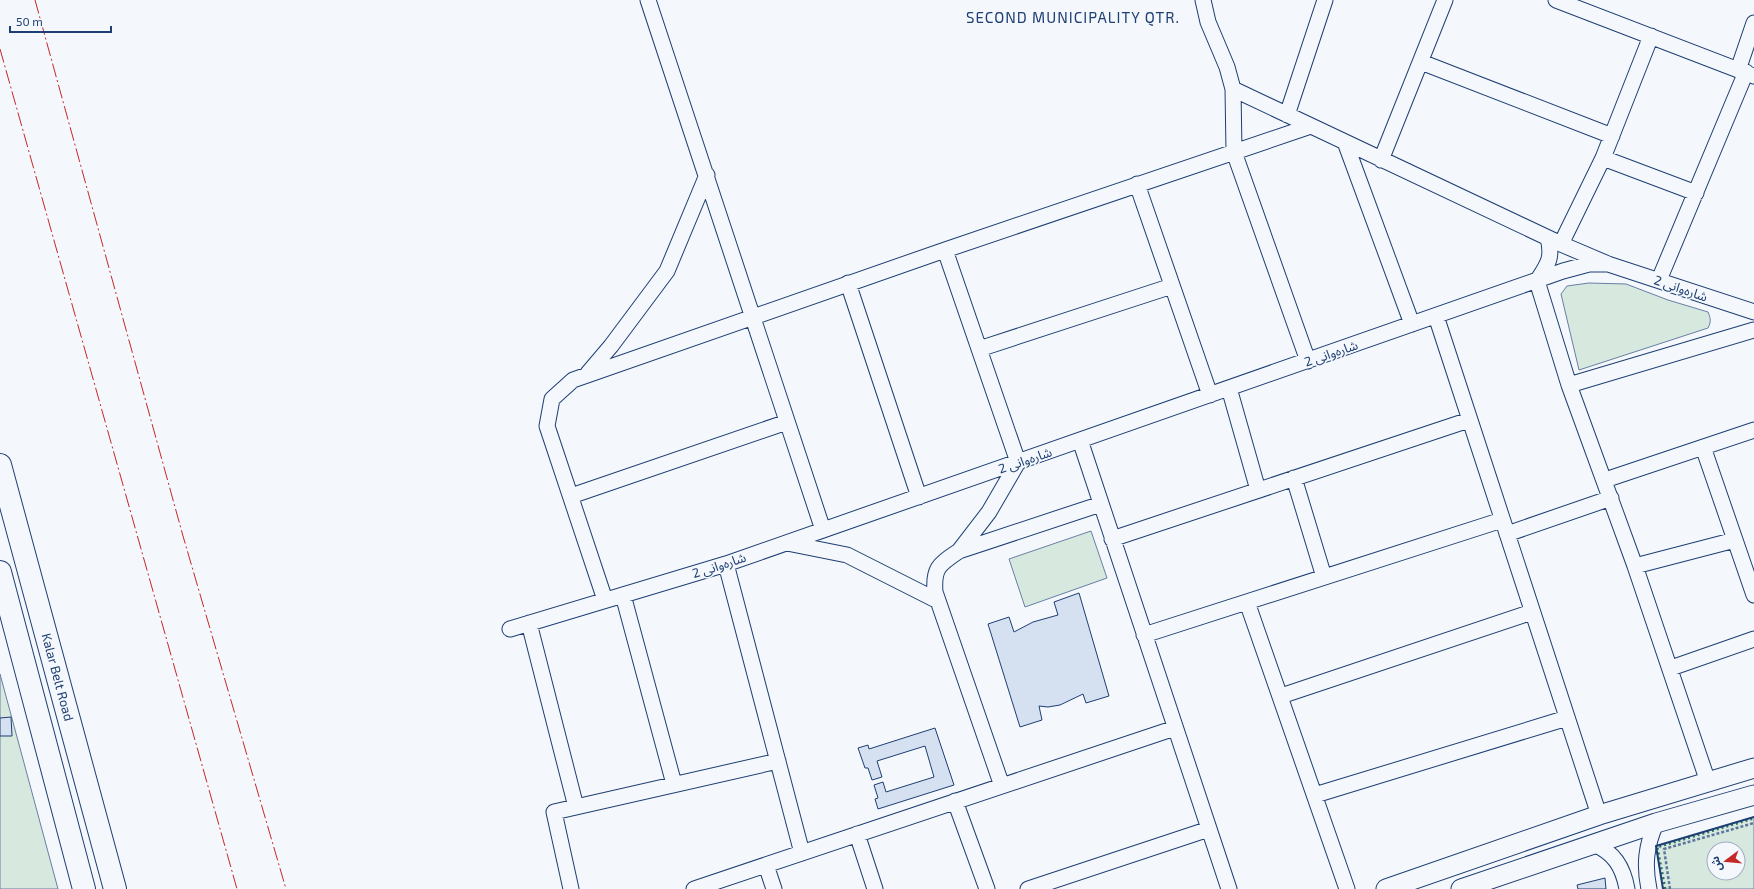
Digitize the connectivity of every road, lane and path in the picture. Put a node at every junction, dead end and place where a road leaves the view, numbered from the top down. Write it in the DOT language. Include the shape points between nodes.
graph roads {
  1 [pos="648,0"];
  2 [pos="1203,0"];
  3 [pos="1325,0"];
  4 [pos="1445,0"];
  5 [pos="1556,0"];
  6 [pos="1754,23"];
  7 [pos="1651,36"];
  8 [pos="1421,62"];
  9 [pos="1746,72"];
  10 [pos="1233,90"];
  11 [pos="1287,115"];
  12 [pos="1310,126"];
  13 [pos="1612,136"];
  14 [pos="1345,142"];
  15 [pos="1234,152"];
  16 [pos="1603,158"];
  17 [pos="1381,160"];
  18 [pos="707,175"];
  19 [pos="1137,184"];
  20 [pos="1696,193"];
  21 [pos="1554,241"];
  22 [pos="945,250"];
  23 [pos="1608,264"];
  24 [pos="1537,280"];
  25 [pos="1659,280"];
  26 [pos="848,283"];
  27 [pos="1172,286"];
  28 [pos="1754,312"];
  29 [pos="753,316"];
  30 [pos="1436,316"];
  31 [pos="1412,324"];
  32 [pos="1754,330"];
  33 [pos="979,349"];
  34 [pos="1308,361"];
  35 [pos="587,374"];
  36 [pos="1569,385"];
  37 [pos="1229,388"];
  38 [pos="1210,395"];
  39 [pos="1469,420"];
  40 [pos="787,422"];
  41 [pos="1754,430"];
  42 [pos="1080,440"];
  43 [pos="1703,447"];
  44 [pos="1018,462"];
  45 [pos="0,465"];
  46 [pos="1294,478"];
  47 [pos="1605,480"];
  48 [pos="1258,490"];
  49 [pos="570,496"];
  50 [pos="919,497"];
  51 [pos="1612,498"];
  52 [pos="1101,504"];
  53 [pos="1502,520"];
  54 [pos="823,530"];
  55 [pos="1507,534"];
  56 [pos="1112,539"];
  57 [pos="1735,540"];
  58 [pos="786,543"];
  59 [pos="959,551"];
  60 [pos="726,564"];
  61 [pos="1635,566"];
  62 [pos="0,572"];
  63 [pos="1324,577"];
  64 [pos="623,595"];
  65 [pos="1754,595"];
  66 [pos="606,600"];
  67 [pos="938,601"];
  68 [pos="1247,602"];
  69 [pos="1532,612"];
  70 [pos="529,623"];
  71 [pos="510,629"];
  72 [pos="1144,635"];
  73 [pos="1754,639"];
  74 [pos="1670,668"];
  75 [pos="1281,696"];
  76 [pos="1567,718"];
  77 [pos="1175,728"];
  78 [pos="778,761"];
  79 [pos="1754,768"];
  80 [pos="1708,782"];
  81 [pos="674,784"];
  82 [pos="1002,786"];
  83 [pos="1315,795"];
  84 [pos="1754,795"];
  85 [pos="955,801"];
  86 [pos="576,807"];
  87 [pos="1599,815"];
  88 [pos="1656,823"];
  89 [pos="1754,824"];
  90 [pos="1209,829"];
  91 [pos="857,834"];
  92 [pos="1592,844"];
  93 [pos="802,853"];
  94 [pos="766,865"];
  95 [pos="1646,872"];
  96 [pos="1495,883"];
  97 [pos="1626,883"];
  98 [pos="84,889"];
  99 [pos="115,889"];
  100 [pos="571,889"];
  101 [pos="694,889"];
  102 [pos="774,889"];
  103 [pos="875,889"];
  104 [pos="987,889"];
  105 [pos="1028,889"];
  106 [pos="1229,889"];
  107 [pos="1347,889"];
  108 [pos="1386,889"];
  109 [pos="1461,889"];
  110 [pos="1649,889"];
  111 [pos="1670,889"];
  1 -- 18 [label="street"];
  2 -- 10 [label="street" via="1208,22 1227,67"];
  3 -- 11 [label="street"];
  4 -- 8 [label="street"];
  5 -- 7 [label="street"];
  6 -- 9 [label="street"];
  7 -- 9 [label="street"];
  7 -- 13 [label="street"];
  8 -- 13 [label="street"];
  8 -- 17 [label="street"];
  9 -- 20 [label="street"];
  10 -- 11 [label="street"];
  10 -- 15 [label="street"];
  11 -- 12 [label="street"];
  12 -- 14 [label="street"];
  12 -- 15 [label="street"];
  13 -- 16 [label="street"];
  14 -- 17 [label="street"];
  14 -- 31 [label="street"];
  15 -- 19 [label="street"];
  15 -- 34 [label="street"];
  16 -- 20 [label="street"];
  16 -- 21 [label="street"];
  17 -- 21 [label="street"];
  18 -- 29 [label="street"];
  18 -- 35 [label="street" via="667,271 612,346"];
  19 -- 22 [label="street"];
  19 -- 27 [label="street"];
  20 -- 25 [label="street"];
  21 -- 23 [label="street"];
  21 -- 24 [label="street" via="1549,263"];
  22 -- 26 [label="street"];
  22 -- 33 [label="street"];
  23 -- 24 [label="street, شارەوانی 2" via="1589,264"];
  23 -- 25 [label="street, شارەوانی 2"];
  24 -- 30 [label="street, شارەوانی 2"];
  24 -- 36 [label="street"];
  25 -- 28 [label="street, شارەوانی 2"];
  26 -- 29 [label="street"];
  26 -- 50 [label="street"];
  27 -- 33 [label="street"];
  27 -- 38 [label="street"];
  29 -- 35 [label="street"];
  29 -- 40 [label="street"];
  30 -- 31 [label="street, شارەوانی 2"];
  30 -- 39 [label="street"];
  31 -- 34 [label="street, شارەوانی 2"];
  32 -- 36 [label="street"];
  33 -- 44 [label="street"];
  34 -- 37 [label="street, شارەوانی 2"];
  35 -- 49 [label="street" via="573,380 552,399 547,426"];
  36 -- 47 [label="street"];
  37 -- 38 [label="street, شارەوانی 2"];
  37 -- 48 [label="street"];
  38 -- 42 [label="street, شارەوانی 2"];
  39 -- 46 [label="street"];
  39 -- 53 [label="street"];
  40 -- 49 [label="street"];
  40 -- 54 [label="street"];
  41 -- 43 [label="street"];
  42 -- 44 [label="street, شارەوانی 2"];
  42 -- 52 [label="street"];
  43 -- 47 [label="street"];
  43 -- 57 [label="street"];
  44 -- 50 [label="street, شارەوانی 2"];
  44 -- 59 [label="street" via="989,512"];
  45 -- 99 [label="highway, Kalar Belt Road"];
  46 -- 48 [label="street"];
  46 -- 63 [label="street"];
  47 -- 51 [label="street"];
  48 -- 56 [label="street"];
  49 -- 66 [label="street"];
  50 -- 54 [label="street, شارەوانی 2"];
  51 -- 55 [label="street"];
  51 -- 61 [label="street"];
  52 -- 56 [label="street"];
  52 -- 59 [label="street"];
  53 -- 55 [label="street"];
  53 -- 63 [label="street"];
  54 -- 58 [label="street, شارەوانی 2"];
  55 -- 69 [label="street"];
  56 -- 72 [label="street"];
  57 -- 61 [label="street"];
  57 -- 65 [label="street"];
  58 -- 60 [label="street, شارەوانی 2"];
  58 -- 67 [label="street" via="847,555"];
  59 -- 67 [label="street" via="942,562 934,576"];
  60 -- 64 [label="street, شارەوانی 2"];
  60 -- 78 [label="street"];
  61 -- 74 [label="street"];
  62 -- 98 [label="highway"];
  63 -- 68 [label="street"];
  64 -- 66 [label="street, شارەوانی 2"];
  64 -- 81 [label="street"];
  66 -- 70 [label="street, شارەوانی 2"];
  67 -- 82 [label="street"];
  68 -- 72 [label="street"];
  68 -- 75 [label="street"];
  69 -- 75 [label="street"];
  69 -- 76 [label="street"];
  70 -- 71 [label="street, شارەوانی 2"];
  70 -- 86 [label="street"];
  72 -- 77 [label="street"];
  73 -- 74 [label="street"];
  74 -- 80 [label="street"];
  75 -- 83 [label="street"];
  76 -- 83 [label="street"];
  76 -- 87 [label="street"];
  77 -- 82 [label="street"];
  77 -- 90 [label="street"];
  78 -- 81 [label="street"];
  78 -- 93 [label="street"];
  79 -- 80 [label="main road"];
  80 -- 87 [label="main road"];
  81 -- 86 [label="street"];
  82 -- 85 [label="street"];
  83 -- 107 [label="street"];
  84 -- 88 [label="main road"];
  85 -- 91 [label="street"];
  85 -- 104 [label="street"];
  86 -- 100 [label="street" via="554,812"];
  87 -- 108 [label="main road"];
  88 -- 92 [label="main road"];
  88 -- 95 [label="street" via="1647,847"];
  89 -- 111 [label="path" via="1664,849"];
  90 -- 105 [label="street"];
  90 -- 106 [label="street"];
  91 -- 93 [label="street"];
  91 -- 103 [label="street"];
  92 -- 96 [label="main road"];
  92 -- 97 [label="street" via="1612,855 1621,868"];
  93 -- 94 [label="street"];
  94 -- 101 [label="street"];
  94 -- 102 [label="street"];
  95 -- 97 [label="street" via="1635,873"];
  95 -- 110 [label="street"];
  96 -- 109 [label="main road"];
}
